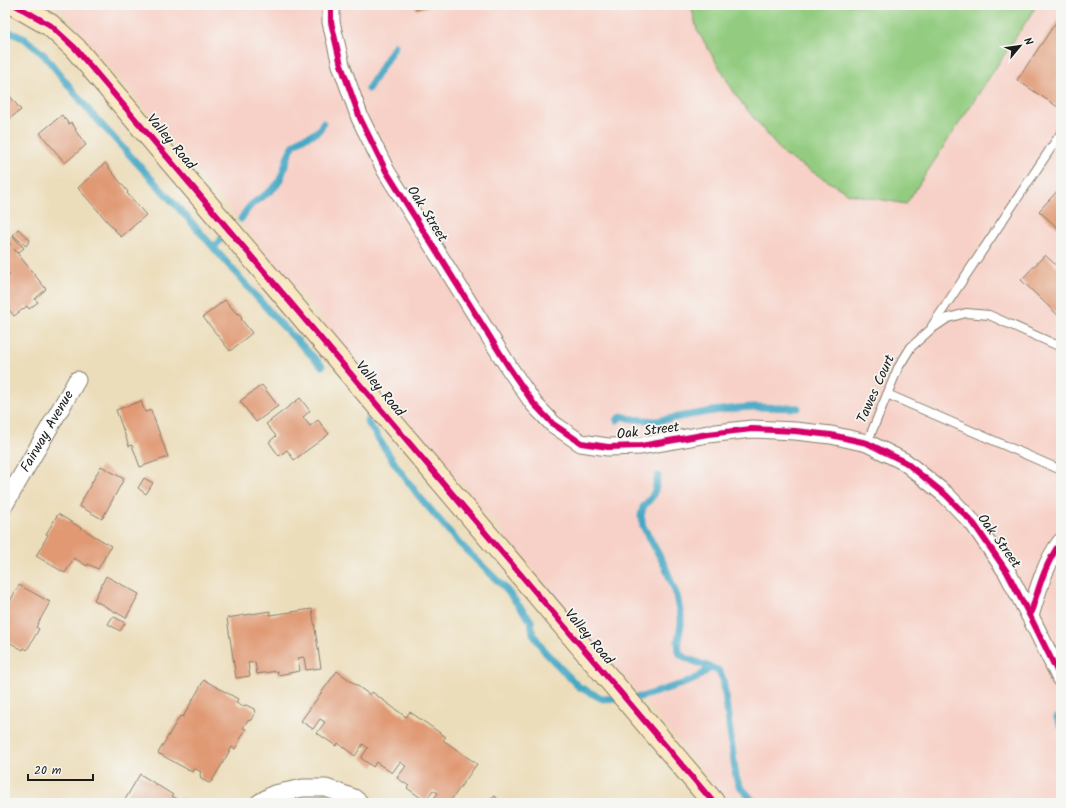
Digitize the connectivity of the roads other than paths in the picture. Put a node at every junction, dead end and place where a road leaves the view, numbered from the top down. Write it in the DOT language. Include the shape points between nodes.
graph roads {
  1 [pos="15,5"];
  2 [pos="331,5"];
  3 [pos="1061,133"];
  4 [pos="930,330"];
  5 [pos="1061,347"];
  6 [pos="77,380"];
  7 [pos="887,394"];
  8 [pos="867,443"];
  9 [pos="1061,470"];
  10 [pos="5,504"];
  11 [pos="1061,542"];
  12 [pos="1030,616"];
  13 [pos="1061,679"];
  14 [pos="259,803"];
  15 [pos="360,803"];
  16 [pos="714,803"];
  1 -- 16 [label="street, Valley Road" via="50,25 75,48"];
  2 -- 8 [label="street, Oak Street" via="331,22 341,64 360,118 386,171 510,368 534,404 553,424 580,443 608,447 641,446 752,429 831,435"];
  3 -- 4 [label="lane"];
  4 -- 5 [label="lane, Tawes Court" via="948,318 966,313 989,315"];
  4 -- 7 [label="lane, Tawes Court" via="911,347 898,368"];
  6 -- 10 [label="street, Fairway Avenue"];
  7 -- 8 [label="lane, Tawes Court"];
  7 -- 9 [label="lane"];
  8 -- 12 [label="street, Oak Street" via="905,462 946,495 974,524 1008,572"];
  11 -- 12 [label="street" via="1041,579"];
  12 -- 13 [label="street, Oak Street"];
  14 -- 15 [label="street" via="274,794 303,788 326,788 354,798"];
}
